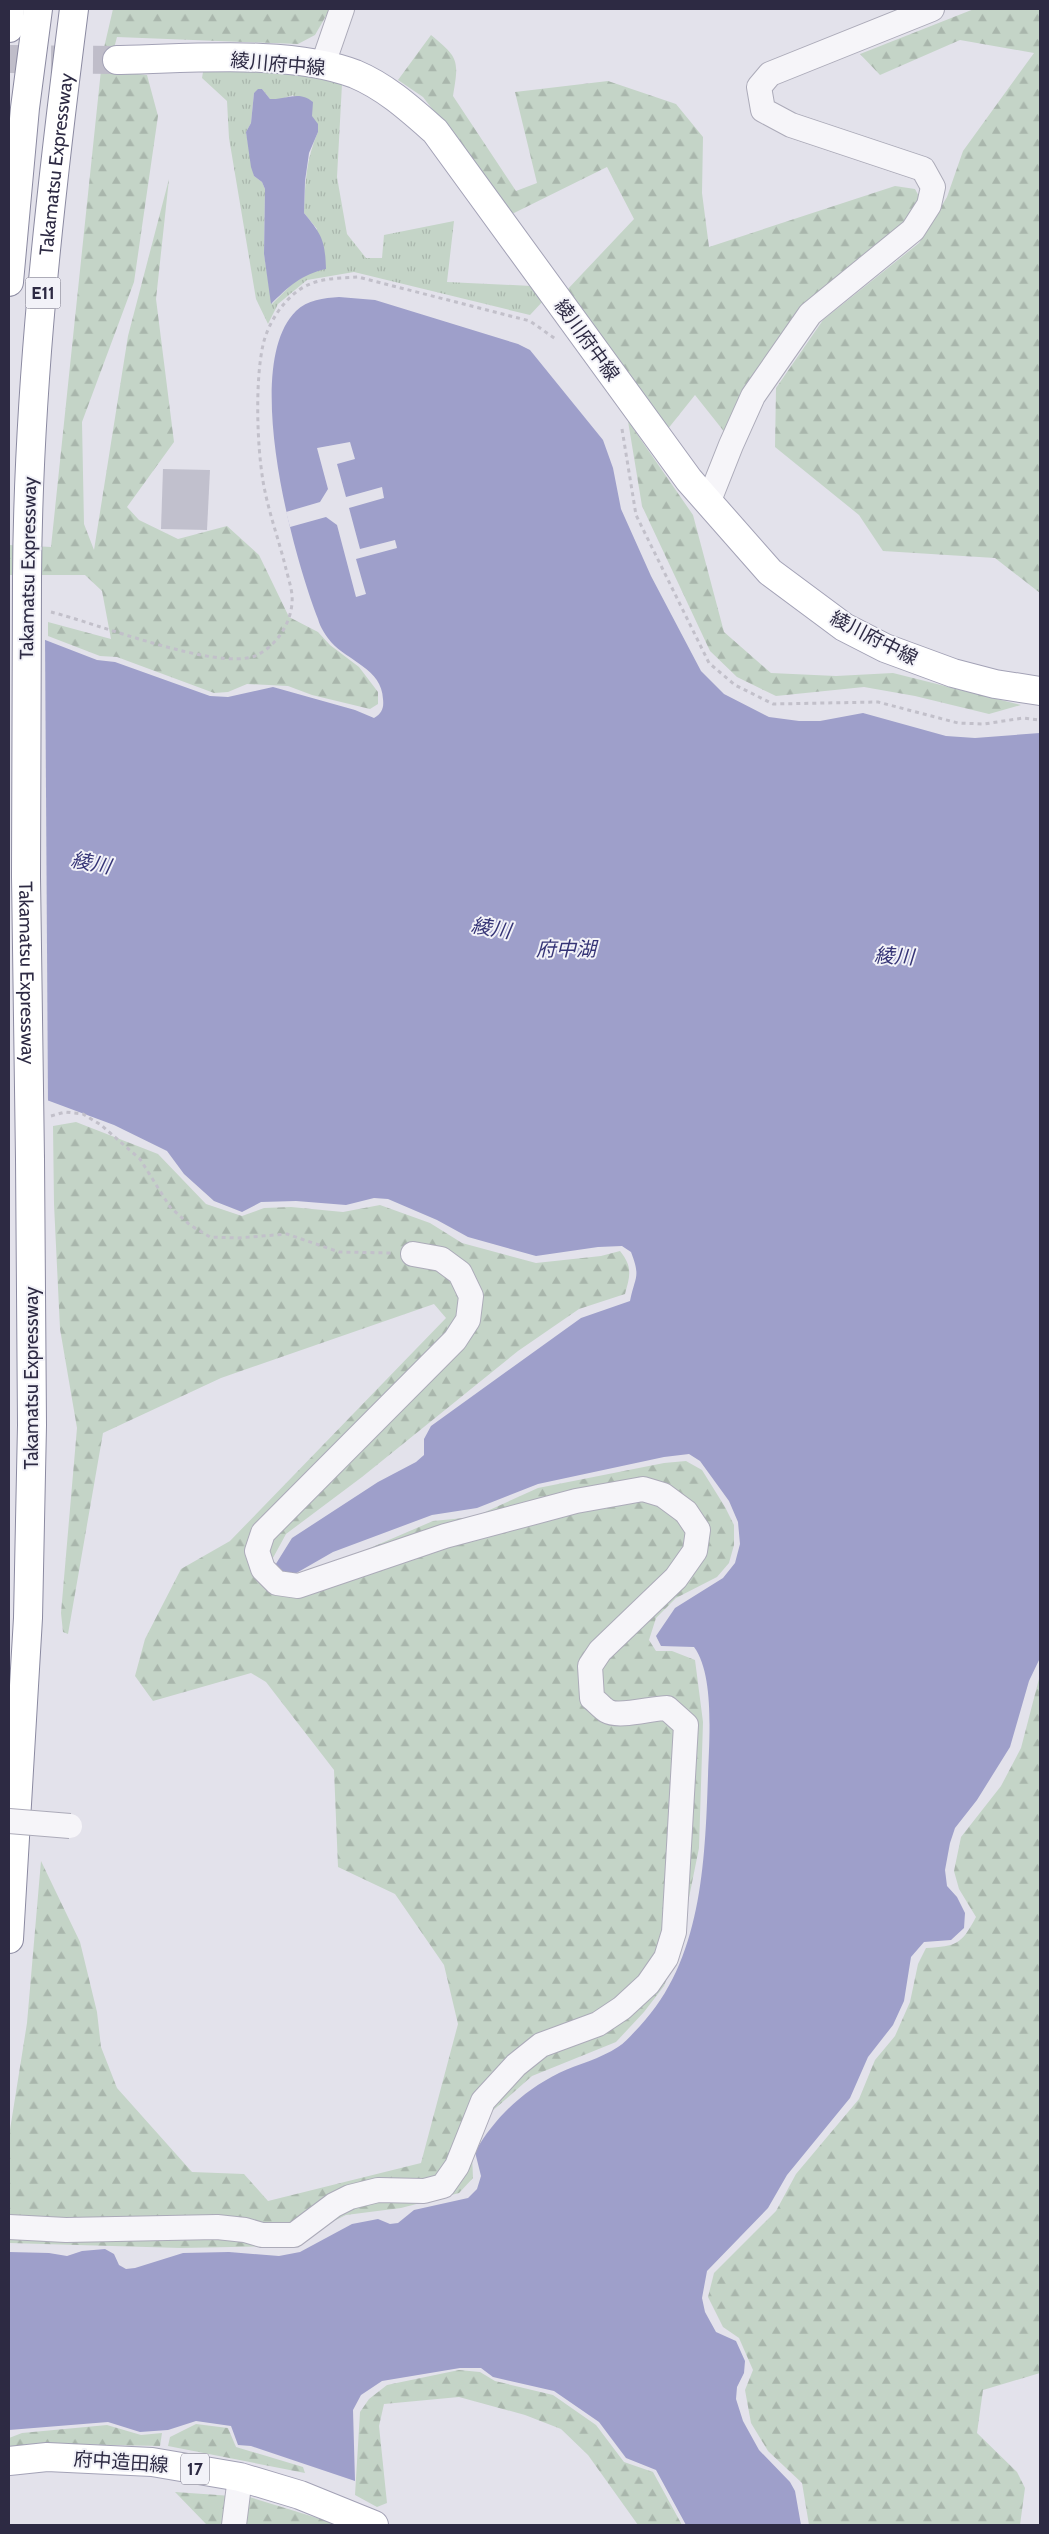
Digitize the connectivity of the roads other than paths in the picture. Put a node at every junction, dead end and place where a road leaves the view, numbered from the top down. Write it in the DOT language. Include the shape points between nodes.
graph roads {
  1 [pos="10,9"];
  2 [pos="38,9"];
  3 [pos="74,9"];
  4 [pos="94,9"];
  5 [pos="342,9"];
  6 [pos="932,9"];
  7 [pos="9,28"];
  8 [pos="118,60"];
  9 [pos="323,64"];
  10 [pos="46,244"];
  11 [pos="9,282"];
  12 [pos="708,503"];
  13 [pos="1040,691"];
  14 [pos="413,1254"];
  15 [pos="9,1822"];
  16 [pos="70,1826"];
  17 [pos="9,1939"];
  18 [pos="9,2226"];
  19 [pos="9,2461"];
  20 [pos="240,2477"];
  21 [pos="234,2525"];
  22 [pos="374,2525"];
  1 -- 7 [label="main road"];
  2 -- 11 [label="main road, Takamatsu Expressway / E11"];
  3 -- 10 [label="main road, Takamatsu Expressway / E11"];
  4 -- 10 [label="main road" via="70,169"];
  5 -- 9 [label="street"];
  6 -- 12 [label="street" via="770,74 759,87 762,110 791,125 924,169 933,187 929,205 913,230 810,314 754,396 730,445"];
  8 -- 9 [label="main road, 綾川府中線" via="267,59"];
  9 -- 12 [label="main road, 綾川府中線" via="355,74 387,91 435,131"];
  10 -- 17 [label="main road, Takamatsu Expressway / E11, bridge" via="27,509 26,877 32,1425 28,1618"];
  12 -- 13 [label="main road, 綾川府中線" via="770,572 844,627 885,648 953,673"];
  14 -- 18 [label="street" via="441,1259 460,1273 471,1296 468,1320 455,1340 263,1533 257,1551 263,1569 277,1583 298,1586 445,1536 576,1501 643,1490 664,1495 686,1512 698,1530 695,1551 676,1578 600,1651 590,1666 592,1698 608,1712 667,1708 686,1725 674,1932 666,1958 648,1984 622,2008 598,2024 541,2045 516,2064 483,2101 457,2166 443,2186 424,2192 378,2190 350,2197 334,2205 294,2236 262,2236 216,2226 66,2230"];
  15 -- 16 [label="street, bridge"];
  19 -- 20 [label="main road, 府中造田線 / 17" via="47,2457 152,2462"];
  20 -- 21 [label="street"];
  20 -- 22 [label="main road, 府中造田線 / 17"];
}
